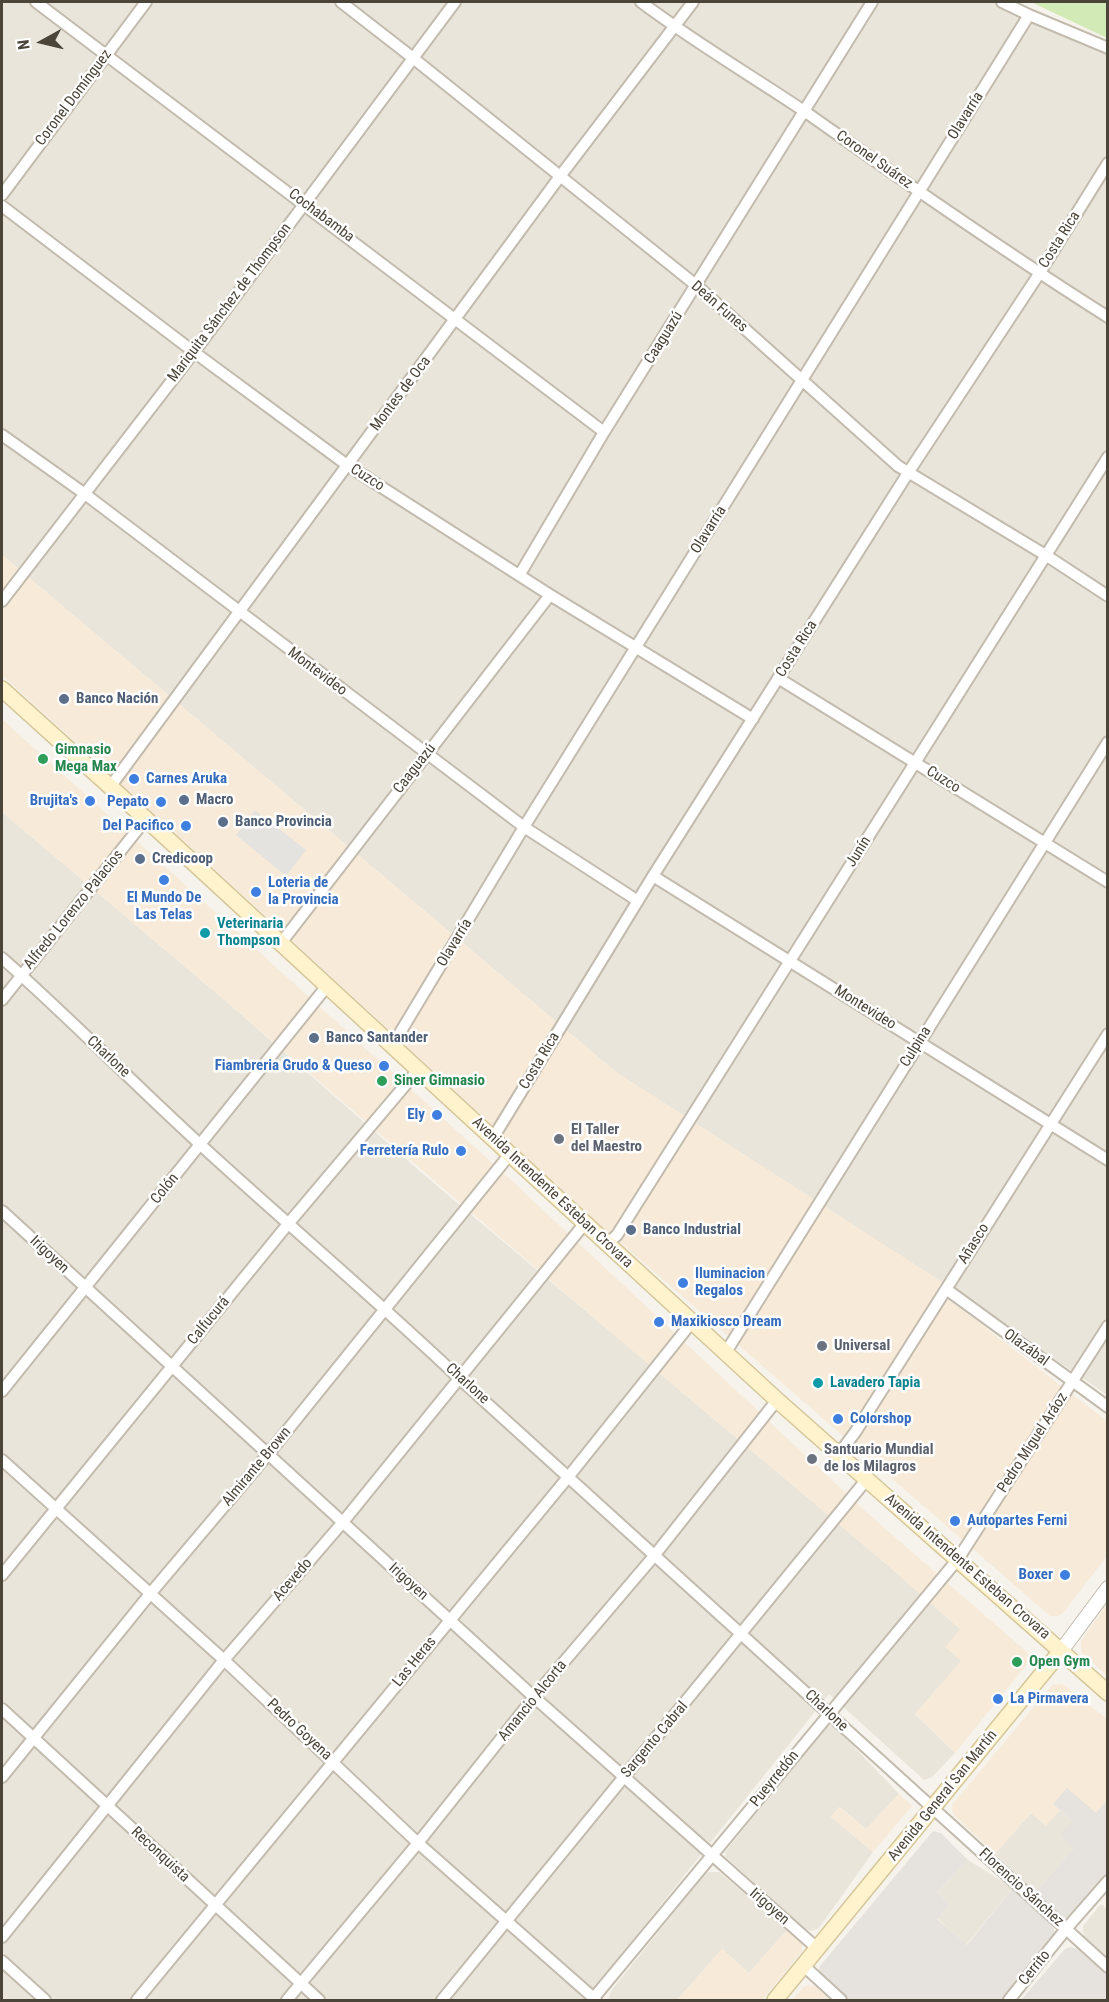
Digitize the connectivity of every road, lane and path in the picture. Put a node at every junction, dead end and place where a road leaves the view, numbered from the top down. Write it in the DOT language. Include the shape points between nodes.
graph roads {
  1 [pos="36,2"];
  2 [pos="146,2"];
  3 [pos="341,2"];
  4 [pos="455,2"];
  5 [pos="641,2"];
  6 [pos="693,2"];
  7 [pos="872,2"];
  8 [pos="1002,2"];
  9 [pos="1029,15"];
  10 [pos="674,27"];
  11 [pos="1107,48"];
  12 [pos="107,54"];
  13 [pos="413,58"];
  14 [pos="804,112"];
  15 [pos="1107,163"];
  16 [pos="561,175"];
  17 [pos="918,192"];
  18 [pos="2,195"];
  19 [pos="304,203"];
  20 [pos="2,206"];
  21 [pos="1039,274"];
  22 [pos="697,286"];
  23 [pos="1107,317"];
  24 [pos="456,320"];
  25 [pos="194,352"];
  26 [pos="803,381"];
  27 [pos="604,432"];
  28 [pos="2,435"];
  29 [pos="1107,457"];
  30 [pos="347,465"];
  31 [pos="908,473"];
  32 [pos="85,494"];
  33 [pos="1047,556"];
  34 [pos="520,574"];
  35 [pos="550,594"];
  36 [pos="1107,596"];
  37 [pos="2,601"];
  38 [pos="239,613"];
  39 [pos="636,646"];
  40 [pos="778,678"];
  41 [pos="2,689"];
  42 [pos="753,719"];
  43 [pos="1107,742"];
  44 [pos="426,755"];
  45 [pos="916,762"];
  46 [pos="110,787"];
  47 [pos="146,819"];
  48 [pos="524,827"];
  49 [pos="1044,843"];
  50 [pos="653,876"];
  51 [pos="1107,882"];
  52 [pos="638,901"];
  53 [pos="281,944"];
  54 [pos="2,958"];
  55 [pos="790,961"];
  56 [pos="21,975"];
  57 [pos="327,986"];
  58 [pos="2,1000"];
  59 [pos="1107,1034"];
  60 [pos="919,1042"];
  61 [pos="393,1046"];
  62 [pos="418,1070"];
  63 [pos="1050,1123"];
  64 [pos="493,1138"];
  65 [pos="201,1145"];
  66 [pos="510,1154"];
  67 [pos="1107,1160"];
  68 [pos="2,1211"];
  69 [pos="585,1223"];
  70 [pos="288,1224"];
  71 [pos="607,1244"];
  72 [pos="86,1289"];
  73 [pos="946,1289"];
  74 [pos="386,1308"];
  75 [pos="692,1322"];
  76 [pos="1107,1326"];
  77 [pos="726,1352"];
  78 [pos="172,1367"];
  79 [pos="459,1378"];
  80 [pos="1072,1382"];
  81 [pos="2,1391"];
  82 [pos="777,1400"];
  83 [pos="1107,1407"];
  84 [pos="268,1453"];
  85 [pos="839,1454"];
  86 [pos="2,1460"];
  87 [pos="569,1476"];
  88 [pos="867,1479"];
  89 [pos="55,1510"];
  90 [pos="343,1522"];
  91 [pos="654,1556"];
  92 [pos="958,1559"];
  93 [pos="2,1575"];
  94 [pos="1107,1588"];
  95 [pos="150,1594"];
  96 [pos="450,1620"];
  97 [pos="742,1634"];
  98 [pos="1061,1651"];
  99 [pos="224,1660"];
  100 [pos="1107,1693"];
  101 [pos="534,1697"];
  102 [pos="2,1709"];
  103 [pos="829,1713"];
  104 [pos="35,1738"];
  105 [pos="333,1762"];
  106 [pos="2,1777"];
  107 [pos="624,1777"];
  108 [pos="108,1807"];
  109 [pos="933,1809"];
  110 [pos="418,1843"];
  111 [pos="712,1857"];
  112 [pos="1107,1881"];
  113 [pos="214,1906"];
  114 [pos="506,1922"];
  115 [pos="1066,1929"];
  116 [pos="2,1937"];
  117 [pos="818,1949"];
  118 [pos="2,1960"];
  119 [pos="804,1966"];
  120 [pos="1107,1967"];
  121 [pos="300,1984"];
  122 [pos="594,2000"];
  123 [pos="45,2001"];
  124 [pos="137,2001"];
  125 [pos="287,2001"];
  126 [pos="319,2001"];
  127 [pos="442,2001"];
  128 [pos="776,2001"];
  129 [pos="840,2001"];
  130 [pos="1009,2001"];
  1 -- 12 [label="street, Cochabamba"];
  2 -- 12 [label="street, Coronel Domínguez"];
  3 -- 13 [label="street, Deán Funes"];
  4 -- 13 [label="street, Mariquita Sánchez de Thompson"];
  5 -- 10 [label="street, Coronel Suárez"];
  6 -- 10 [label="street, Montes de Oca"];
  7 -- 14 [label="street, Caaguazú"];
  8 -- 9 [label="street"];
  9 -- 11 [label="street"];
  9 -- 17 [label="street, Olavarría"];
  10 -- 14 [label="street, Coronel Suárez"];
  10 -- 16 [label="street, Montes de Oca"];
  12 -- 18 [label="street, Coronel Domínguez"];
  12 -- 19 [label="street, Cochabamba"];
  13 -- 16 [label="street, Deán Funes"];
  13 -- 19 [label="street, Mariquita Sánchez de Thompson"];
  14 -- 17 [label="street, Coronel Suárez"];
  14 -- 22 [label="street, Caaguazú"];
  15 -- 21 [label="street, Costa Rica"];
  16 -- 22 [label="street, Deán Funes"];
  16 -- 24 [label="street, Montes de Oca"];
  17 -- 21 [label="street, Coronel Suárez"];
  17 -- 26 [label="street, Olavarría"];
  19 -- 24 [label="street, Cochabamba"];
  19 -- 25 [label="street, Mariquita Sánchez de Thompson"];
  20 -- 25 [label="street, Cuzco"];
  21 -- 23 [label="street, Coronel Suárez"];
  21 -- 31 [label="street, Costa Rica"];
  22 -- 26 [label="street, Deán Funes"];
  22 -- 27 [label="street, Caaguazú"];
  24 -- 27 [label="street, Cochabamba"];
  24 -- 30 [label="street, Montes de Oca"];
  25 -- 30 [label="street, Cuzco"];
  25 -- 32 [label="street, Mariquita Sánchez de Thompson"];
  26 -- 31 [label="street, Deán Funes"];
  26 -- 39 [label="street, Olavarría"];
  27 -- 34 [label="street, Caaguazú"];
  28 -- 32 [label="street, Montevideo"];
  29 -- 33 [label="street, Junín"];
  30 -- 34 [label="street, Cuzco"];
  30 -- 38 [label="street, Montes de Oca"];
  31 -- 33 [label="street, Deán Funes"];
  31 -- 40 [label="street, Costa Rica"];
  32 -- 37 [label="street, Mariquita Sánchez de Thompson"];
  32 -- 38 [label="street, Montevideo"];
  33 -- 36 [label="street, Deán Funes"];
  33 -- 45 [label="street, Junín"];
  34 -- 35 [label="street, Cuzco"];
  35 -- 39 [label="street, Cuzco"];
  35 -- 44 [label="street, Caaguazú"];
  38 -- 44 [label="street, Montevideo"];
  38 -- 46 [label="street, Montes de Oca"];
  39 -- 42 [label="street, Cuzco"];
  39 -- 48 [label="street, Olavarría"];
  40 -- 42 [label="street, Costa Rica"];
  40 -- 45 [label="street, Cuzco"];
  41 -- 46 [label="main road, Avenida Intendente Esteban Crovara"];
  42 -- 50 [label="street, Costa Rica"];
  43 -- 49 [label="street, Culpina"];
  44 -- 48 [label="street, Montevideo"];
  44 -- 53 [label="street, Caaguazú"];
  45 -- 49 [label="street, Cuzco"];
  45 -- 55 [label="street, Junín"];
  46 -- 47 [label="main road, Avenida Intendente Esteban Crovara"];
  47 -- 53 [label="main road, Avenida Intendente Esteban Crovara"];
  47 -- 56 [label="street, Alfredo Lorenzo Palacios"];
  48 -- 52 [label="street, Montevideo"];
  48 -- 61 [label="street, Olavarría"];
  49 -- 51 [label="street, Cuzco"];
  49 -- 60 [label="street, Culpina"];
  50 -- 52 [label="street, Costa Rica"];
  50 -- 55 [label="street, Montevideo"];
  52 -- 64 [label="street, Costa Rica"];
  53 -- 57 [label="main road, Avenida Intendente Esteban Crovara"];
  54 -- 56 [label="street, Charlone"];
  55 -- 60 [label="street, Montevideo"];
  55 -- 71 [label="street, Junín" via="617,1235"];
  56 -- 58 [label="street, Alfredo Lorenzo Palacios"];
  56 -- 65 [label="street, Charlone"];
  57 -- 61 [label="main road, Avenida Intendente Esteban Crovara"];
  57 -- 65 [label="street, Colón"];
  59 -- 63 [label="street, Añasco"];
  60 -- 63 [label="street, Montevideo"];
  60 -- 77 [label="street, Culpina"];
  61 -- 62 [label="main road, Avenida Intendente Esteban Crovara"];
  62 -- 64 [label="main road, Avenida Intendente Esteban Crovara"];
  62 -- 70 [label="street, Calfucurá"];
  63 -- 67 [label="street, Montevideo"];
  63 -- 73 [label="street, Añasco"];
  64 -- 66 [label="main road, Avenida Intendente Esteban Crovara"];
  65 -- 70 [label="street, Charlone"];
  65 -- 72 [label="street, Colón"];
  66 -- 69 [label="main road, Avenida Intendente Esteban Crovara"];
  66 -- 74 [label="street, Almirante Brown"];
  68 -- 72 [label="street, Irigoyen"];
  69 -- 71 [label="main road, Avenida Intendente Esteban Crovara"];
  69 -- 79 [label="street, Acevedo"];
  70 -- 74 [label="street, Charlone"];
  70 -- 78 [label="street, Calfucurá"];
  71 -- 75 [label="main road, Avenida Intendente Esteban Crovara"];
  72 -- 78 [label="street, Irigoyen"];
  72 -- 81 [label="street, Colón"];
  73 -- 80 [label="street, Olazábal"];
  73 -- 85 [label="street, Añasco"];
  74 -- 79 [label="street, Charlone"];
  74 -- 84 [label="street, Almirante Brown"];
  75 -- 77 [label="main road, Avenida Intendente Esteban Crovara"];
  75 -- 87 [label="street, Las Heras"];
  76 -- 80 [label="street, Pedro Miguel Aráoz"];
  77 -- 82 [label="main road, Avenida Intendente Esteban Crovara"];
  78 -- 84 [label="street, Irigoyen"];
  78 -- 89 [label="street, Calfucurá"];
  79 -- 87 [label="street, Charlone"];
  79 -- 90 [label="street, Acevedo"];
  80 -- 83 [label="street, Olazábal"];
  80 -- 92 [label="street, Pedro Miguel Aráoz"];
  82 -- 85 [label="main road, Avenida Intendente Esteban Crovara"];
  82 -- 91 [label="street, Amancio Alcorta"];
  84 -- 90 [label="street, Irigoyen"];
  84 -- 95 [label="street, Almirante Brown"];
  85 -- 88 [label="main road, Avenida Intendente Esteban Crovara"];
  86 -- 89 [label="street, Pedro Goyena"];
  87 -- 91 [label="street, Charlone"];
  87 -- 96 [label="street, Las Heras"];
  88 -- 92 [label="main road, Avenida Intendente Esteban Crovara"];
  88 -- 97 [label="street, Sargento Cabral"];
  89 -- 93 [label="street, Calfucurá"];
  89 -- 95 [label="street, Pedro Goyena"];
  90 -- 96 [label="street, Irigoyen"];
  90 -- 99 [label="street, Acevedo"];
  91 -- 97 [label="street, Charlone"];
  91 -- 101 [label="street, Amancio Alcorta"];
  92 -- 98 [label="main road, Avenida Intendente Esteban Crovara"];
  92 -- 103 [label="street, Pueyrredón"];
  94 -- 98 [label="street, Avenida General San Martín"];
  95 -- 99 [label="street, Pedro Goyena"];
  95 -- 104 [label="street, Almirante Brown"];
  96 -- 101 [label="street, Irigoyen"];
  96 -- 105 [label="street, Las Heras"];
  97 -- 103 [label="street, Charlone"];
  97 -- 107 [label="street, Sargento Cabral"];
  98 -- 100 [label="main road, Avenida Intendente Esteban Crovara"];
  98 -- 109 [label="main road, Avenida General San Martín"];
  99 -- 105 [label="street, Pedro Goyena"];
  99 -- 108 [label="street, Acevedo"];
  101 -- 107 [label="street, Irigoyen"];
  101 -- 110 [label="street, Amancio Alcorta"];
  102 -- 104 [label="street, Reconquista"];
  103 -- 109 [label="street, Charlone"];
  103 -- 111 [label="street, Pueyrredón"];
  104 -- 106 [label="street, Almirante Brown"];
  104 -- 108 [label="street, Reconquista"];
  105 -- 110 [label="street, Pedro Goyena"];
  105 -- 113 [label="street, Las Heras"];
  107 -- 111 [label="street, Irigoyen"];
  107 -- 114 [label="street, Sargento Cabral"];
  108 -- 113 [label="street, Reconquista"];
  108 -- 116 [label="street, Acevedo"];
  109 -- 115 [label="street, Florencio Sánchez"];
  109 -- 117 [label="main road, Avenida General San Martín"];
  110 -- 114 [label="street, Pedro Goyena"];
  110 -- 121 [label="street, Amancio Alcorta"];
  111 -- 117 [label="street, Irigoyen"];
  111 -- 122 [label="street, Pueyrredón"];
  112 -- 115 [label="street, Cerrito"];
  113 -- 121 [label="street, Reconquista"];
  113 -- 124 [label="street, Las Heras"];
  114 -- 122 [label="street, Pedro Goyena"];
  114 -- 127 [label="street, Sargento Cabral"];
  115 -- 120 [label="street, Florencio Sánchez"];
  115 -- 130 [label="street, Cerrito"];
  117 -- 119 [label="main road, Avenida General San Martín"];
  118 -- 123 [label="street"];
  119 -- 128 [label="main road, Avenida General San Martín"];
  119 -- 129 [label="street"];
  121 -- 125 [label="street, Amancio Alcorta"];
  121 -- 126 [label="street, Reconquista"];
}
